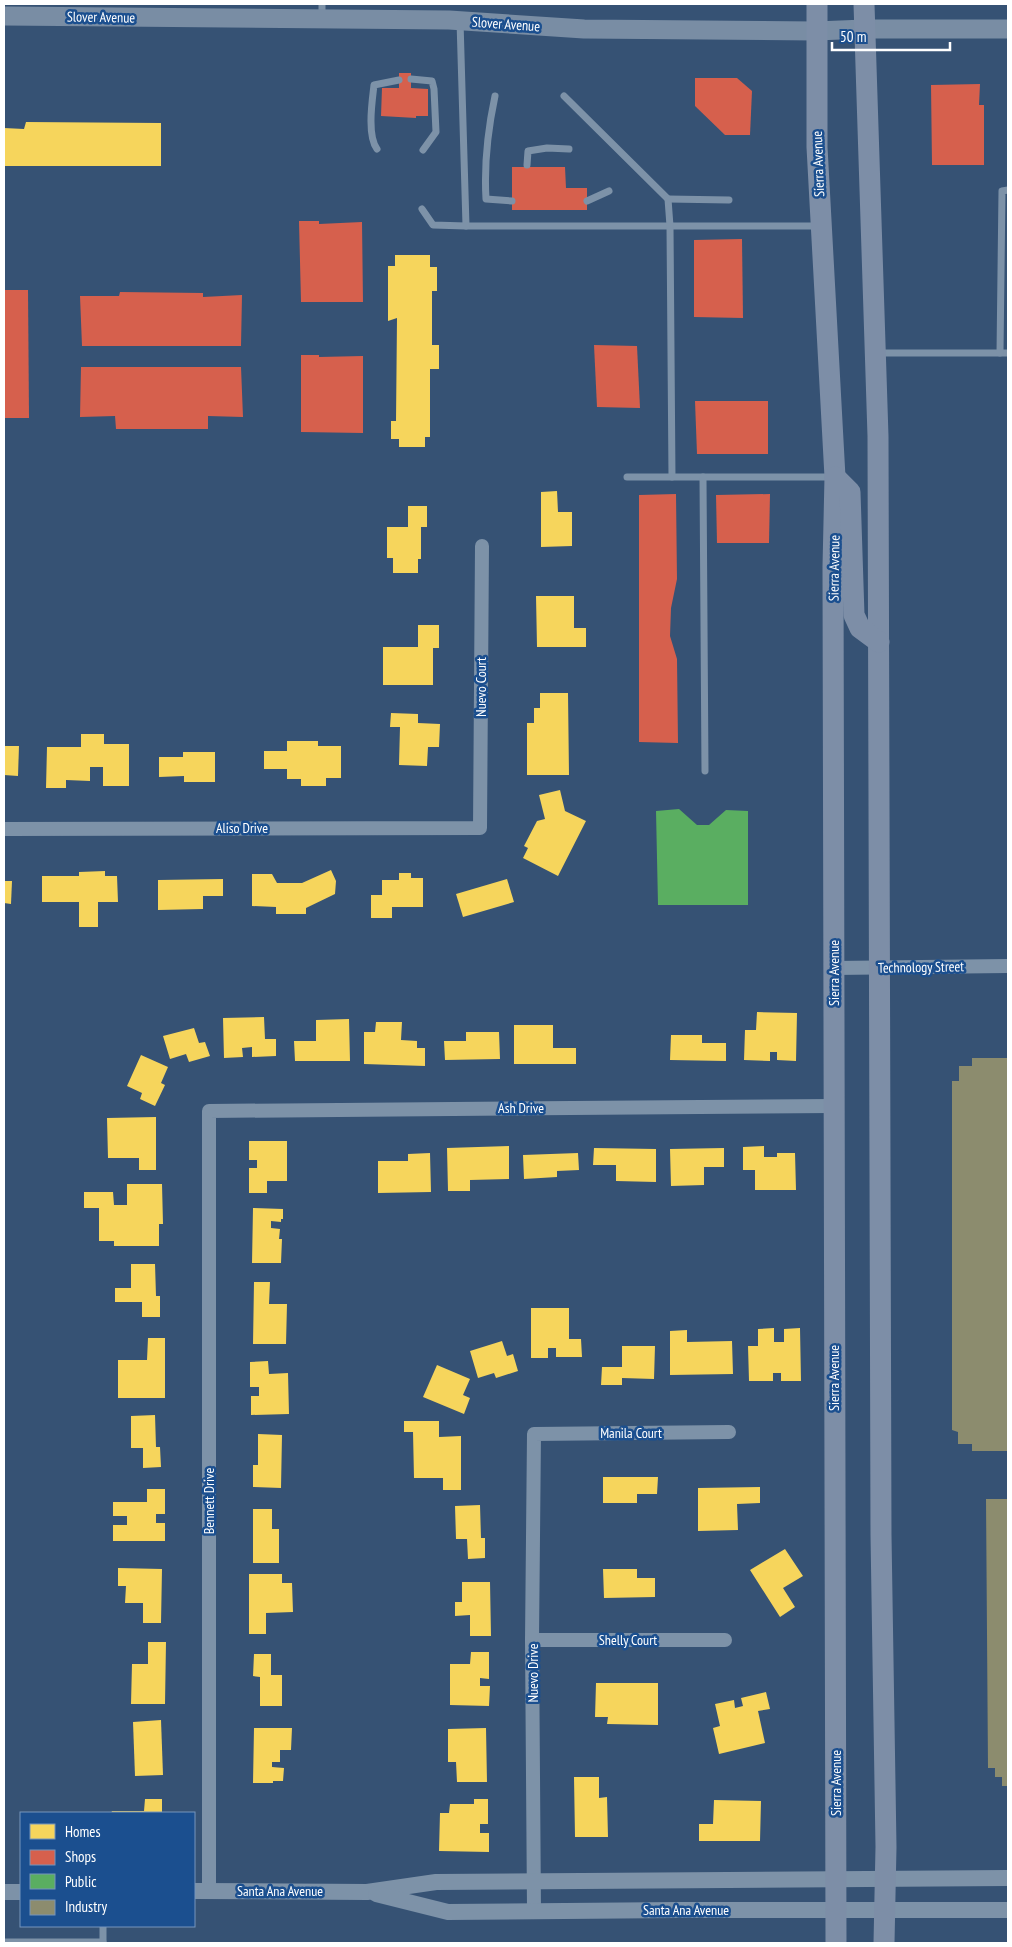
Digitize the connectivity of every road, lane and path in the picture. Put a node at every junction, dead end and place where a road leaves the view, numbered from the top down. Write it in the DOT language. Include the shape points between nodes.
graph roads {
  1 [pos="816,4"];
  2 [pos="864,4"];
  3 [pos="322,12"];
  4 [pos="4,16"];
  5 [pos="460,21"];
  6 [pos="865,28"];
  7 [pos="1008,29"];
  8 [pos="816,31"];
  9 [pos="399,80"];
  10 [pos="411,80"];
  11 [pos="495,96"];
  12 [pos="564,96"];
  13 [pos="377,149"];
  14 [pos="569,149"];
  15 [pos="423,150"];
  16 [pos="527,164"];
  17 [pos="1008,190"];
  18 [pos="610,191"];
  19 [pos="668,199"];
  20 [pos="728,200"];
  21 [pos="512,201"];
  22 [pos="587,201"];
  23 [pos="422,209"];
  24 [pos="466,226"];
  25 [pos="670,226"];
  26 [pos="821,226"];
  27 [pos="875,353"];
  28 [pos="1000,353"];
  29 [pos="1008,353"];
  30 [pos="627,477"];
  31 [pos="672,477"];
  32 [pos="703,477"];
  33 [pos="835,477"];
  34 [pos="482,546"];
  35 [pos="879,642"];
  36 [pos="705,771"];
  37 [pos="480,828"];
  38 [pos="4,829"];
  39 [pos="1008,966"];
  40 [pos="834,968"];
  41 [pos="880,968"];
  42 [pos="834,1106"];
  43 [pos="209,1111"];
  44 [pos="729,1432"];
  45 [pos="534,1434"];
  46 [pos="532,1640"];
  47 [pos="725,1640"];
  48 [pos="1008,1878"];
  49 [pos="884,1879"];
  50 [pos="836,1880"];
  51 [pos="534,1882"];
  52 [pos="201,1891"];
  53 [pos="4,1892"];
  54 [pos="20,1892"];
  55 [pos="367,1892"];
  56 [pos="884,1910"];
  57 [pos="1008,1910"];
  58 [pos="534,1911"];
  59 [pos="836,1911"];
  60 [pos="104,1927"];
  61 [pos="4,1942"];
  62 [pos="103,1942"];
  63 [pos="836,1943"];
  64 [pos="884,1943"];
  1 -- 8 [label="main road, Sierra Avenue"];
  2 -- 6 [label="main road"];
  3 -- 4 [label="main road, Slover Avenue"];
  3 -- 5 [label="main road, Slover Avenue"];
  5 -- 8 [label="main road, Slover Avenue" via="584,29"];
  5 -- 24 [label="lane"];
  6 -- 7 [label="main road, Slover Avenue"];
  6 -- 8 [label="main road, Slover Avenue"];
  6 -- 27 [label="main road"];
  8 -- 26 [label="main road, Sierra Avenue"];
  9 -- 13 [label="lane" via="374,85 373,143"];
  10 -- 15 [label="lane" via="432,81 434,89 436,132"];
  11 -- 21 [label="lane" via="487,150 486,199"];
  12 -- 19 [label="lane"];
  14 -- 16 [label="lane" via="528,151"];
  17 -- 28 [label="lane" via="1002,191"];
  18 -- 22 [label="lane"];
  19 -- 20 [label="lane"];
  19 -- 25 [label="lane"];
  23 -- 24 [label="lane" via="433,225"];
  24 -- 25 [label="lane"];
  25 -- 26 [label="lane"];
  25 -- 31 [label="lane"];
  26 -- 33 [label="main road, Sierra Avenue"];
  27 -- 28 [label="lane"];
  27 -- 35 [label="main road"];
  28 -- 29 [label="lane"];
  30 -- 31 [label="lane"];
  31 -- 32 [label="lane"];
  32 -- 33 [label="lane"];
  32 -- 36 [label="lane"];
  33 -- 35 [label="main road" via="850,492 854,615 860,628"];
  33 -- 40 [label="main road, Sierra Avenue"];
  34 -- 37 [label="street, Nuevo Court"];
  35 -- 41 [label="main road"];
  37 -- 38 [label="street, Aliso Drive"];
  39 -- 41 [label="street, Technology Street"];
  40 -- 41 [label="street, Technology Street"];
  40 -- 42 [label="main road, Sierra Avenue"];
  41 -- 49 [label="main road"];
  42 -- 43 [label="street, Ash Drive"];
  42 -- 50 [label="main road, Sierra Avenue"];
  43 -- 52 [label="street, Bennett Drive"];
  44 -- 45 [label="street, Manila Court"];
  45 -- 46 [label="street, Nuevo Drive"];
  46 -- 47 [label="street, Shelly Court"];
  46 -- 51 [label="street, Nuevo Drive"];
  48 -- 49 [label="street, Santa Ana Avenue"];
  49 -- 50 [label="street, Santa Ana Avenue"];
  49 -- 56 [label="main road"];
  50 -- 51 [label="street, Santa Ana Avenue"];
  50 -- 59 [label="main road, Sierra Avenue"];
  51 -- 55 [label="street, Santa Ana Avenue" via="436,1882"];
  51 -- 58 [label="street, Nuevo Drive"];
  52 -- 55 [label="street, Santa Ana Avenue"];
  53 -- 54 [label="street"];
  55 -- 58 [label="street, Santa Ana Avenue" via="448,1912"];
  56 -- 57 [label="street, Santa Ana Avenue"];
  56 -- 59 [label="street, Santa Ana Avenue"];
  56 -- 64 [label="main road"];
  58 -- 59 [label="street, Santa Ana Avenue"];
  59 -- 63 [label="main road, Sierra Avenue"];
  60 -- 62 [label="lane"];
  61 -- 62 [label="lane"];
}
